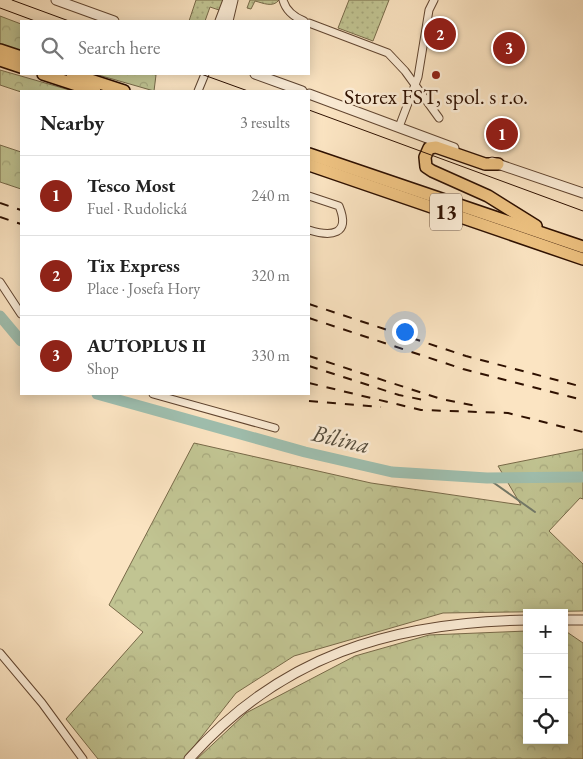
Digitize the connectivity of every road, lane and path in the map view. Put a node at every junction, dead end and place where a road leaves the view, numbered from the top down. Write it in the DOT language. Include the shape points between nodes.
graph roads {
  1 [pos="56,0"];
  2 [pos="228,0"];
  3 [pos="233,0"];
  4 [pos="283,0"];
  5 [pos="434,0"];
  6 [pos="79,4"];
  7 [pos="112,20"];
  8 [pos="220,20"];
  9 [pos="228,20"];
  10 [pos="302,20"];
  11 [pos="310,23"];
  12 [pos="0,50"];
  13 [pos="20,57"];
  14 [pos="0,60"];
  15 [pos="20,67"];
  16 [pos="46,75"];
  17 [pos="75,75"];
  18 [pos="205,75"];
  19 [pos="258,75"];
  20 [pos="414,86"];
  21 [pos="92,90"];
  22 [pos="121,90"];
  23 [pos="198,90"];
  24 [pos="299,90"];
  25 [pos="310,94"];
  26 [pos="439,118"];
  27 [pos="399,127"];
  28 [pos="310,154"];
  29 [pos="498,164"];
  30 [pos="310,165"];
  31 [pos="583,193"];
  32 [pos="310,196"];
  33 [pos="310,230"];
  34 [pos="559,238"];
  35 [pos="583,247"];
  36 [pos="583,259"];
  37 [pos="0,282"];
  38 [pos="20,312"];
  39 [pos="157,395"];
  40 [pos="276,428"];
  41 [pos="523,620"];
  42 [pos="568,620"];
  43 [pos="583,620"];
  44 [pos="0,652"];
  45 [pos="83,759"];
  46 [pos="189,759"];
  1 -- 6 [label="street"];
  2 -- 8 [label="street"];
  3 -- 9 [label="street"];
  4 -- 10 [label="street" via="294,17"];
  5 -- 20 [label="street" via="429,10"];
  6 -- 7 [label="street"];
  11 -- 20 [label="street" via="388,53"];
  12 -- 13 [label="highway"];
  14 -- 15 [label="highway"];
  16 -- 21 [label="highway"];
  17 -- 22 [label="highway"];
  18 -- 23 [label="street"];
  19 -- 24 [label="street"];
  20 -- 26 [label="street"];
  20 -- 27 [label="street"];
  25 -- 27 [label="street"];
  27 -- 29 [label="street"];
  28 -- 34 [label="highway, 13"];
  29 -- 31 [label="street"];
  29 -- 34 [label="highway" via="485,164 436,147 429,148 425,157 426,167 488,196"];
  30 -- 36 [label="highway, 13"];
  32 -- 33 [label="street" via="339,206 343,215 338,231 330,235"];
  34 -- 35 [label="highway, 13"];
  37 -- 38 [label="street"];
  39 -- 40 [label="street"];
  41 -- 46 [label="street" via="444,626 357,645 278,682 237,711"];
  42 -- 43 [label="street"];
  44 -- 45 [label="street"];
}
